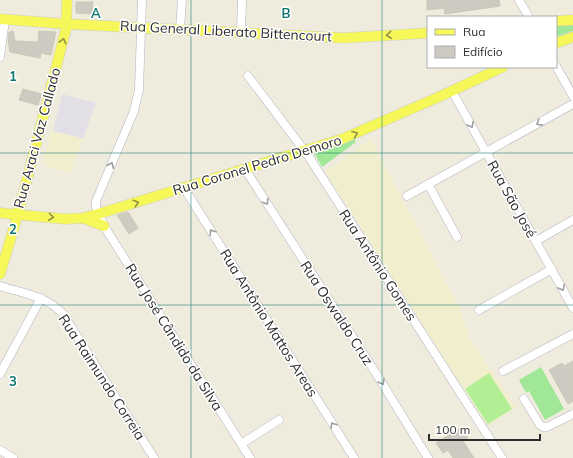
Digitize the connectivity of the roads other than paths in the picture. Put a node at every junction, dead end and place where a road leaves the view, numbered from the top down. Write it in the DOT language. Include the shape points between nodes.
graph roads {
  1 [pos="66,0"];
  2 [pos="142,0"];
  3 [pos="182,0"];
  4 [pos="242,0"];
  5 [pos="520,0"];
  6 [pos="528,16"];
  7 [pos="2,19"];
  8 [pos="573,20"];
  9 [pos="557,21"];
  10 [pos="66,24"];
  11 [pos="141,27"];
  12 [pos="180,29"];
  13 [pos="241,32"];
  14 [pos="427,33"];
  15 [pos="573,37"];
  16 [pos="557,43"];
  17 [pos="0,57"];
  18 [pos="501,68"];
  19 [pos="557,68"];
  20 [pos="248,76"];
  21 [pos="452,92"];
  22 [pos="573,96"];
  23 [pos="573,104"];
  24 [pos="305,151"];
  25 [pos="486,152"];
  26 [pos="245,169"];
  27 [pos="428,184"];
  28 [pos="184,188"];
  29 [pos="407,196"];
  30 [pos="0,213"];
  31 [pos="18,214"];
  32 [pos="98,214"];
  33 [pos="83,218"];
  34 [pos="573,220"];
  35 [pos="104,226"];
  36 [pos="457,237"];
  37 [pos="536,241"];
  38 [pos="552,269"];
  39 [pos="0,274"];
  40 [pos="0,286"];
  41 [pos="41,298"];
  42 [pos="573,308"];
  43 [pos="479,310"];
  44 [pos="573,334"];
  45 [pos="503,372"];
  46 [pos="0,374"];
  47 [pos="524,398"];
  48 [pos="573,414"];
  49 [pos="279,420"];
  50 [pos="241,444"];
  51 [pos="0,450"];
  52 [pos="13,458"];
  53 [pos="154,458"];
  54 [pos="250,458"];
  55 [pos="354,458"];
  56 [pos="428,458"];
  57 [pos="502,458"];
  1 -- 10 [label="main road, Rua Araci Vaz Callado"];
  2 -- 11 [label="street"];
  3 -- 12 [label="street"];
  4 -- 13 [label="street"];
  5 -- 6 [label="street"];
  7 -- 10 [label="main road, Rua General Liberato Bittencourt"];
  7 -- 17 [label="street"];
  8 -- 9 [label="main road"];
  10 -- 11 [label="main road, Rua General Liberato Bittencourt"];
  31 -- 10 [label="main road, Rua Araci Vaz Callado, one-way"];
  11 -- 12 [label="main road, Rua General Liberato Bittencourt"];
  32 -- 11 [label="street, one-way" via="96,201 138,100"];
  12 -- 13 [label="main road, Rua General Liberato Bittencourt"];
  14 -- 13 [label="main road, Rua General Liberato Bittencourt, one-way" via="344,38"];
  15 -- 16 [label="main road"];
  18 -- 21 [label="main road, Rua Coronel Pedro Demoro"];
  19 -- 22 [label="street"];
  20 -- 24 [label="street, Rua Antônio Gomes"];
  24 -- 21 [label="main road, Rua Coronel Pedro Demoro, one-way" via="357,133"];
  21 -- 25 [label="street, Rua São José, one-way"];
  23 -- 25 [label="street, one-way"];
  24 -- 26 [label="main road, Rua Coronel Pedro Demoro"];
  24 -- 57 [label="street, Rua Antônio Gomes"];
  25 -- 27 [label="street"];
  25 -- 37 [label="street, Rua São José"];
  26 -- 28 [label="main road, Rua Coronel Pedro Demoro"];
  26 -- 56 [label="street, Rua Oswaldo Cruz, one-way"];
  27 -- 29 [label="street"];
  27 -- 36 [label="street"];
  32 -- 28 [label="main road, Rua Coronel Pedro Demoro, one-way"];
  55 -- 28 [label="street, Rua Antônio Mattos Areas, one-way"];
  30 -- 31 [label="main road, Rua Coronel Pedro Demoro"];
  31 -- 33 [label="main road, Rua Coronel Pedro Demoro, one-way" via="65,219"];
  31 -- 39 [label="main road, Rua Araci Vaz Callado"];
  32 -- 33 [label="main road, Rua Coronel Pedro Demoro"];
  32 -- 35 [label="street, Rua José Cândido da Silva"];
  33 -- 35 [label="main road"];
  34 -- 37 [label="street"];
  35 -- 50 [label="street, Rua José Cândido da Silva"];
  37 -- 38 [label="street, Rua São José"];
  38 -- 42 [label="street, Rua São José, one-way"];
  38 -- 43 [label="street"];
  40 -- 41 [label="street, Rua Raimundo Correia"];
  41 -- 46 [label="street"];
  41 -- 53 [label="street, Rua Raimundo Correia" via="63,314"];
  44 -- 45 [label="street"];
  47 -- 48 [label="street" via="543,427"];
  49 -- 50 [label="street"];
  50 -- 54 [label="street, Rua José Cândido da Silva"];
  51 -- 52 [label="street"];
}
